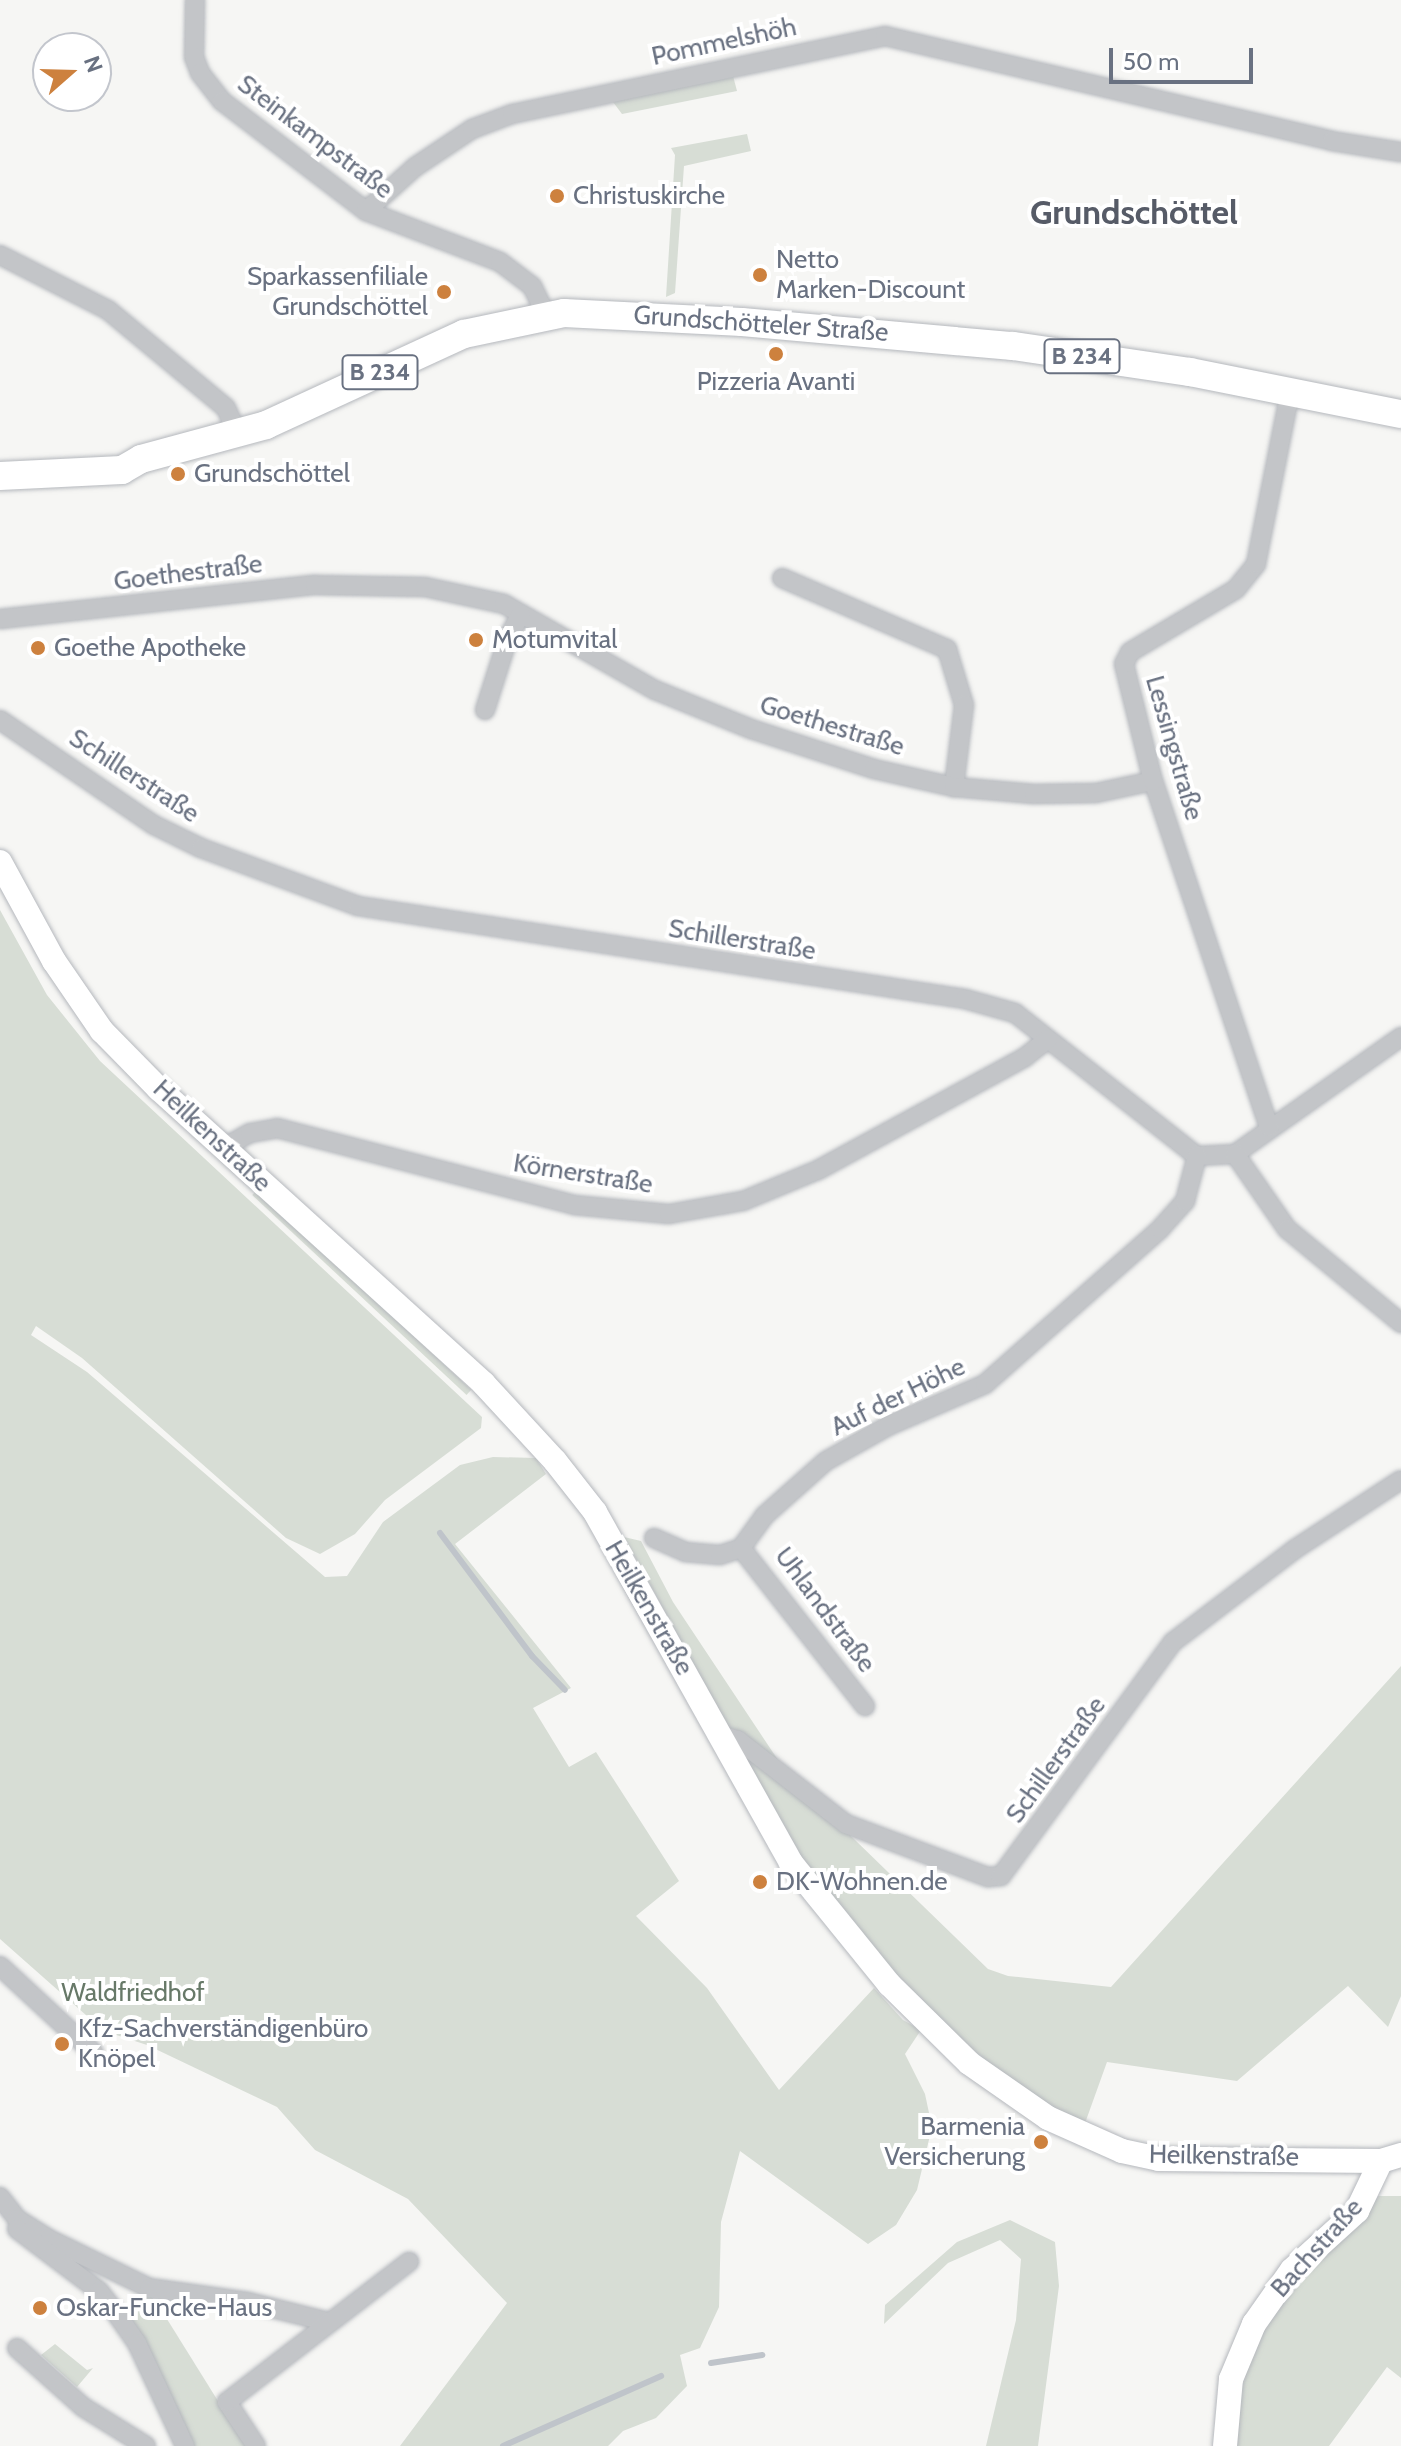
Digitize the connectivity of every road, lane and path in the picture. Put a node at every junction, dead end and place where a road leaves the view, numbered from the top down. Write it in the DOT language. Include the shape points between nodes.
graph roads {
  1 [pos="195,0"];
  2 [pos="1401,152"];
  3 [pos="366,211"];
  4 [pos="0,255"];
  5 [pos="546,315"];
  6 [pos="1290,393"];
  7 [pos="1401,414"];
  8 [pos="238,435"];
  9 [pos="0,476"];
  10 [pos="782,578"];
  11 [pos="521,614"];
  12 [pos="0,619"];
  13 [pos="485,710"];
  14 [pos="0,720"];
  15 [pos="1153,781"];
  16 [pos="954,787"];
  17 [pos="0,862"];
  18 [pos="1401,1037"];
  19 [pos="1048,1039"];
  20 [pos="1269,1127"];
  21 [pos="223,1148"];
  22 [pos="1235,1154"];
  23 [pos="1197,1156"];
  24 [pos="1401,1323"];
  25 [pos="1401,1480"];
  26 [pos="654,1538"];
  27 [pos="741,1548"];
  28 [pos="865,1706"];
  29 [pos="723,1736"];
  30 [pos="0,1966"];
  31 [pos="94,2053"];
  32 [pos="1391,2158"];
  33 [pos="0,2200"];
  34 [pos="409,2262"];
  35 [pos="329,2322"];
  36 [pos="17,2348"];
  37 [pos="146,2446"];
  38 [pos="185,2446"];
  39 [pos="256,2446"];
  40 [pos="1225,2446"];
  1 -- 3 [label="street, Steinkampstraße" via="194,57 210,90"];
  2 -- 3 [label="street, Pommelshöh" via="1332,141 885,36 512,114 472,129 415,167"];
  3 -- 5 [label="street, Steinkampstraße" via="492,257 532,286"];
  4 -- 8 [label="street" via="108,310 226,408"];
  5 -- 6 [label="main road, Grundschötteler Straße / B 234" via="617,314 913,335 1134,363"];
  5 -- 8 [label="main road, Grundschötteler Straße / B 234" via="464,334"];
  6 -- 7 [label="main road, Grundschötteler Straße / B 234"];
  6 -- 15 [label="street, Lessingstraße" via="1256,564 1236,589 1126,657"];
  8 -- 9 [label="main road, Grundschötteler Straße / B 234" via="141,459 122,470"];
  10 -- 16 [label="street" via="947,649 964,705"];
  11 -- 12 [label="street, Goethestraße" via="488,599 425,587 315,585"];
  11 -- 13 [label="street"];
  11 -- 16 [label="street, Goethestraße" via="655,690 703,710 874,769"];
  14 -- 19 [label="street, Schillerstraße" via="154,825 201,848 358,906 965,999 1015,1013"];
  15 -- 16 [label="street, Goethestraße" via="1096,793"];
  15 -- 20 [label="street, Lessingstraße"];
  17 -- 21 [label="street, Heilkenstraße" via="54,961 102,1031"];
  18 -- 20 [label="street"];
  19 -- 21 [label="street, Körnerstraße" via="1025,1057 818,1170 743,1201 682,1212 574,1205 277,1128 250,1133"];
  19 -- 23 [label="street, Schillerstraße" via="1159,1132"];
  20 -- 22 [label="street"];
  21 -- 29 [label="street, Heilkenstraße" via="483,1383 555,1461 595,1512"];
  22 -- 23 [label="street"];
  22 -- 24 [label="street" via="1287,1229"];
  23 -- 27 [label="street, Auf der Höhe" via="1185,1201 1160,1229 985,1384 888,1426 826,1461 764,1516"];
  25 -- 29 [label="street, Schillerstraße" via="1295,1549 1173,1642 1001,1876 980,1874 846,1824 738,1740"];
  26 -- 27 [label="street" via="685,1552 720,1555"];
  27 -- 28 [label="street, Uhlandstraße"];
  29 -- 32 [label="street, Heilkenstraße" via="791,1863 837,1924 969,2063 1048,2118 1080,2136 1159,2159"];
  30 -- 31 [label="street"];
  32 -- 40 [label="street, Bachstraße" via="1357,2211 1292,2270 1254,2324 1231,2379"];
  33 -- 35 [label="street" via="17,2219 47,2238 149,2288 286,2309"];
  33 -- 38 [label="street" via="8,2221 99,2291 116,2313 137,2343"];
  34 -- 35 [label="street"];
  35 -- 39 [label="street" via="227,2402"];
  36 -- 37 [label="street" via="83,2407"];
}
